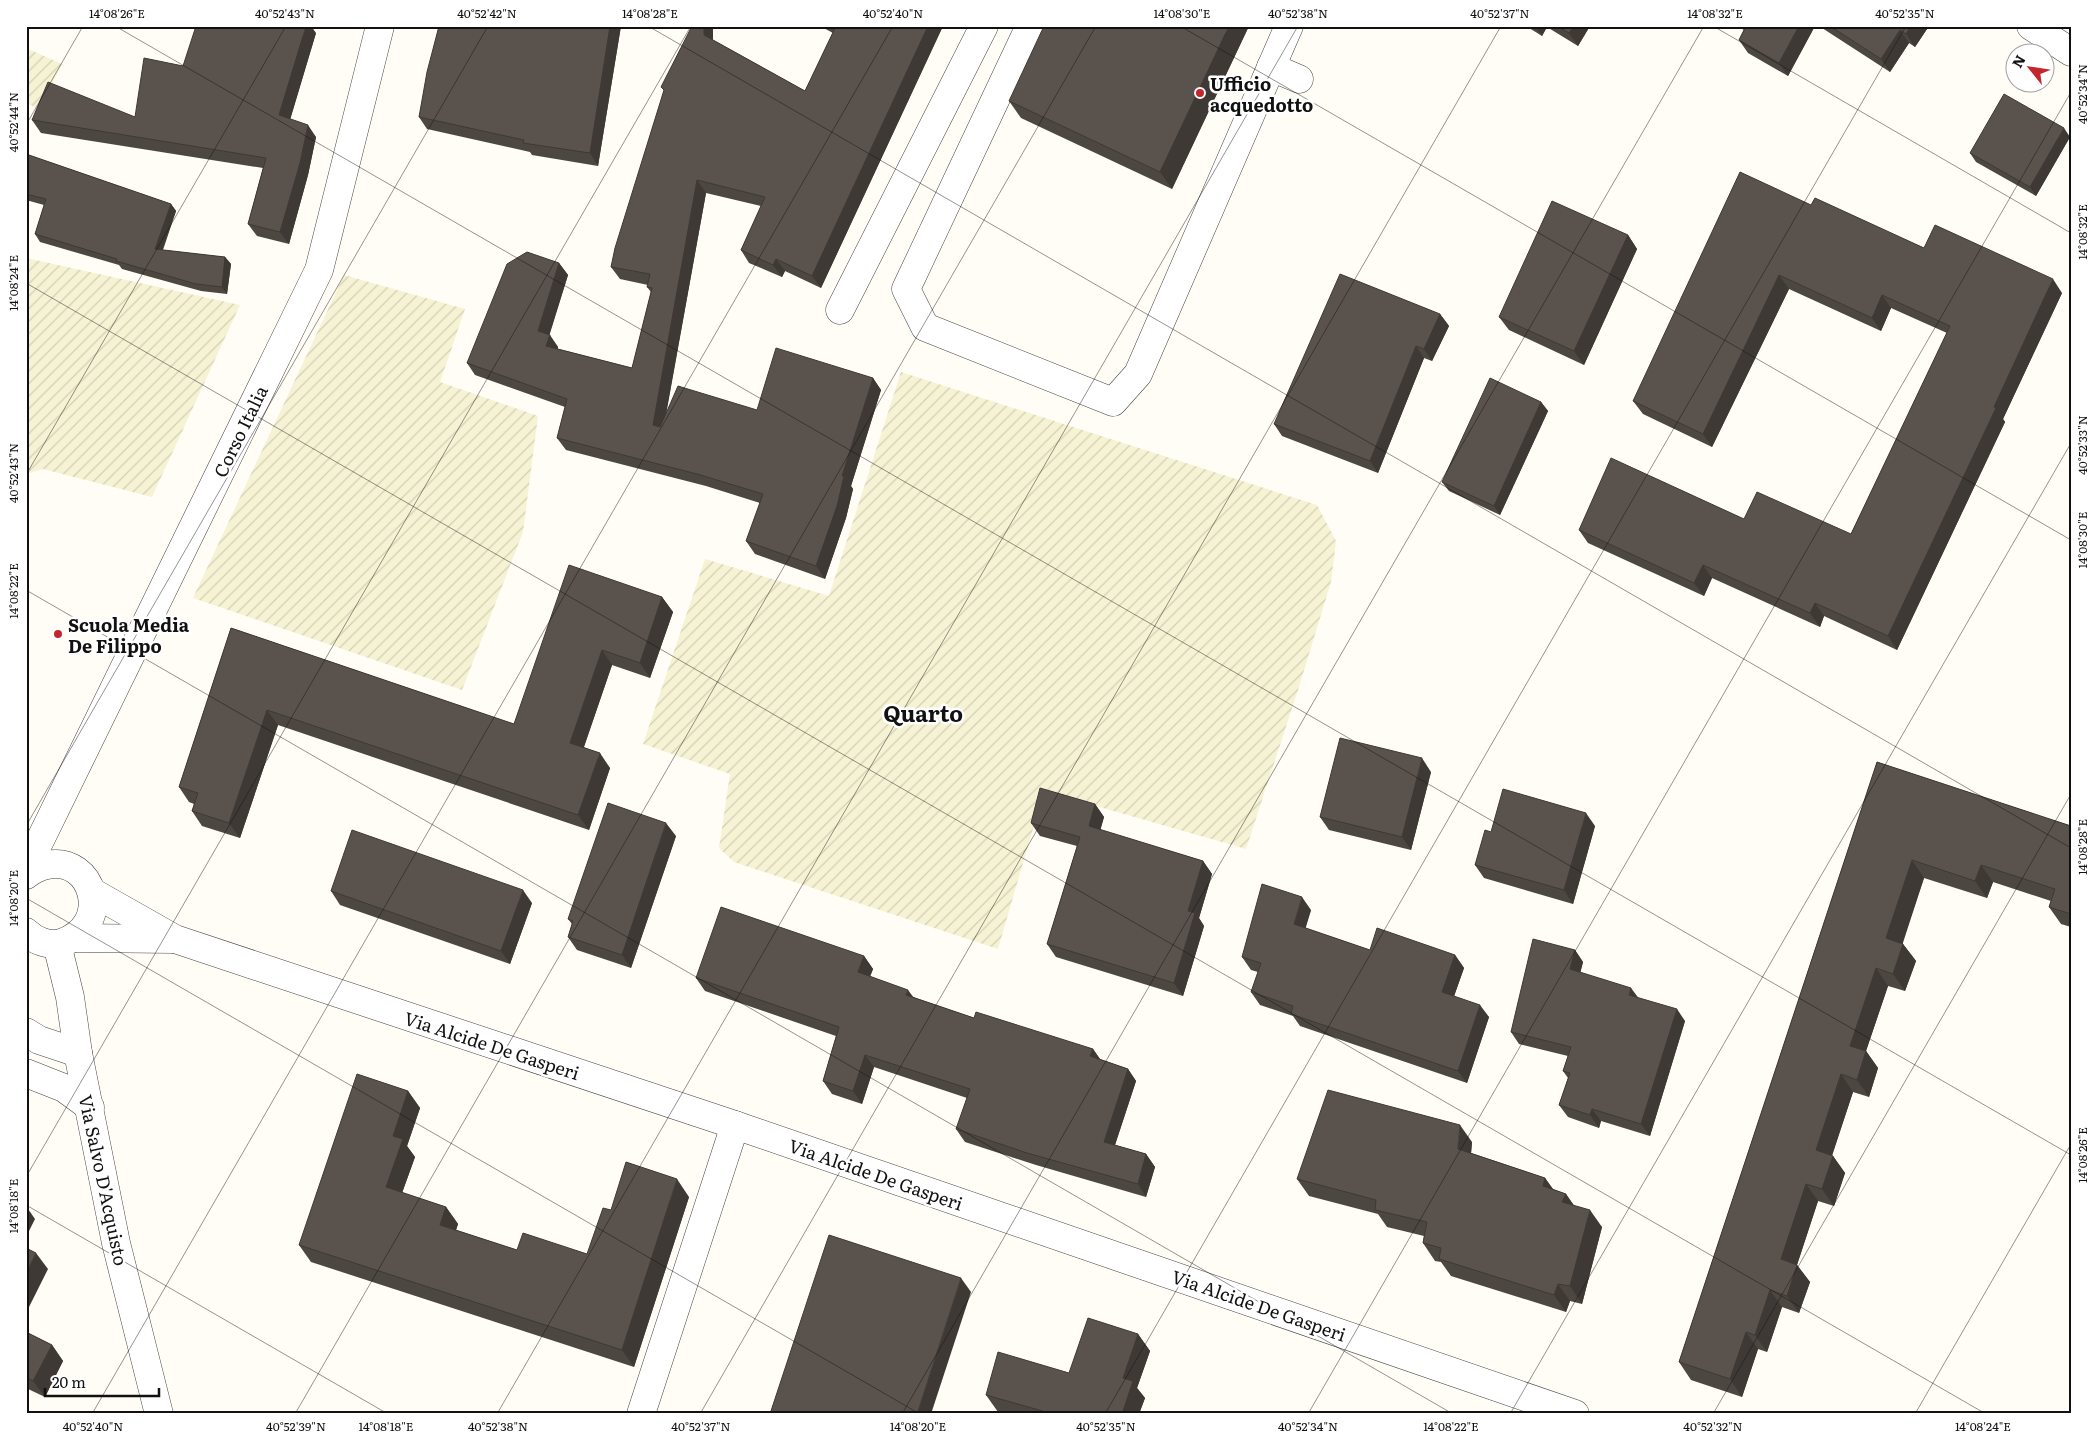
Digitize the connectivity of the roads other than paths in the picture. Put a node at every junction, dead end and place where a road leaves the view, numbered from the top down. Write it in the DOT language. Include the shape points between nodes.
graph roads {
  1 [pos="380,26"];
  2 [pos="984,26"];
  3 [pos="1030,26"];
  4 [pos="1289,26"];
  5 [pos="2031,26"];
  6 [pos="2071,52"];
  7 [pos="1271,68"];
  8 [pos="1299,79"];
  9 [pos="840,310"];
  10 [pos="51,818"];
  11 [pos="68,866"];
  12 [pos="26,869"];
  13 [pos="26,875"];
  14 [pos="92,892"];
  15 [pos="26,932"];
  16 [pos="175,939"];
  17 [pos="66,941"];
  18 [pos="26,1032"];
  19 [pos="78,1052"];
  20 [pos="26,1073"];
  21 [pos="90,1107"];
  22 [pos="735,1126"];
  23 [pos="159,1414"];
  24 [pos="641,1414"];
  25 [pos="1575,1414"];
  1 -- 10 [label="street, Corso Italia" via="319,270"];
  2 -- 9 [label="street"];
  3 -- 7 [label="street" via="906,289 925,327 1113,402 1138,374"];
  4 -- 7 [label="street"];
  5 -- 6 [label="street"];
  7 -- 8 [label="street"];
  10 -- 11 [label="street" via="54,843"];
  10 -- 12 [label="street, Corso Italia"];
  11 -- 13 [label="street" via="40,866"];
  11 -- 14 [label="street" via="82,876"];
  14 -- 16 [label="street, Via Alcide De Gasperi"];
  14 -- 17 [label="street" via="93,909 87,926"];
  15 -- 17 [label="street, Via Alcide De Gasperi" via="42,943"];
  16 -- 17 [label="street, Via Alcide De Gasperi"];
  16 -- 22 [label="street, Via Alcide De Gasperi"];
  17 -- 19 [label="street, Via Salvo D'Acquisto"];
  18 -- 19 [label="street" via="39,1040"];
  19 -- 21 [label="street, Via Salvo D'Acquisto"];
  20 -- 21 [label="street" via="64,1088"];
  21 -- 23 [label="street, Via Salvo D'Acquisto" via="116,1243"];
  22 -- 24 [label="street"];
  22 -- 25 [label="street, Via Alcide De Gasperi"];
}
